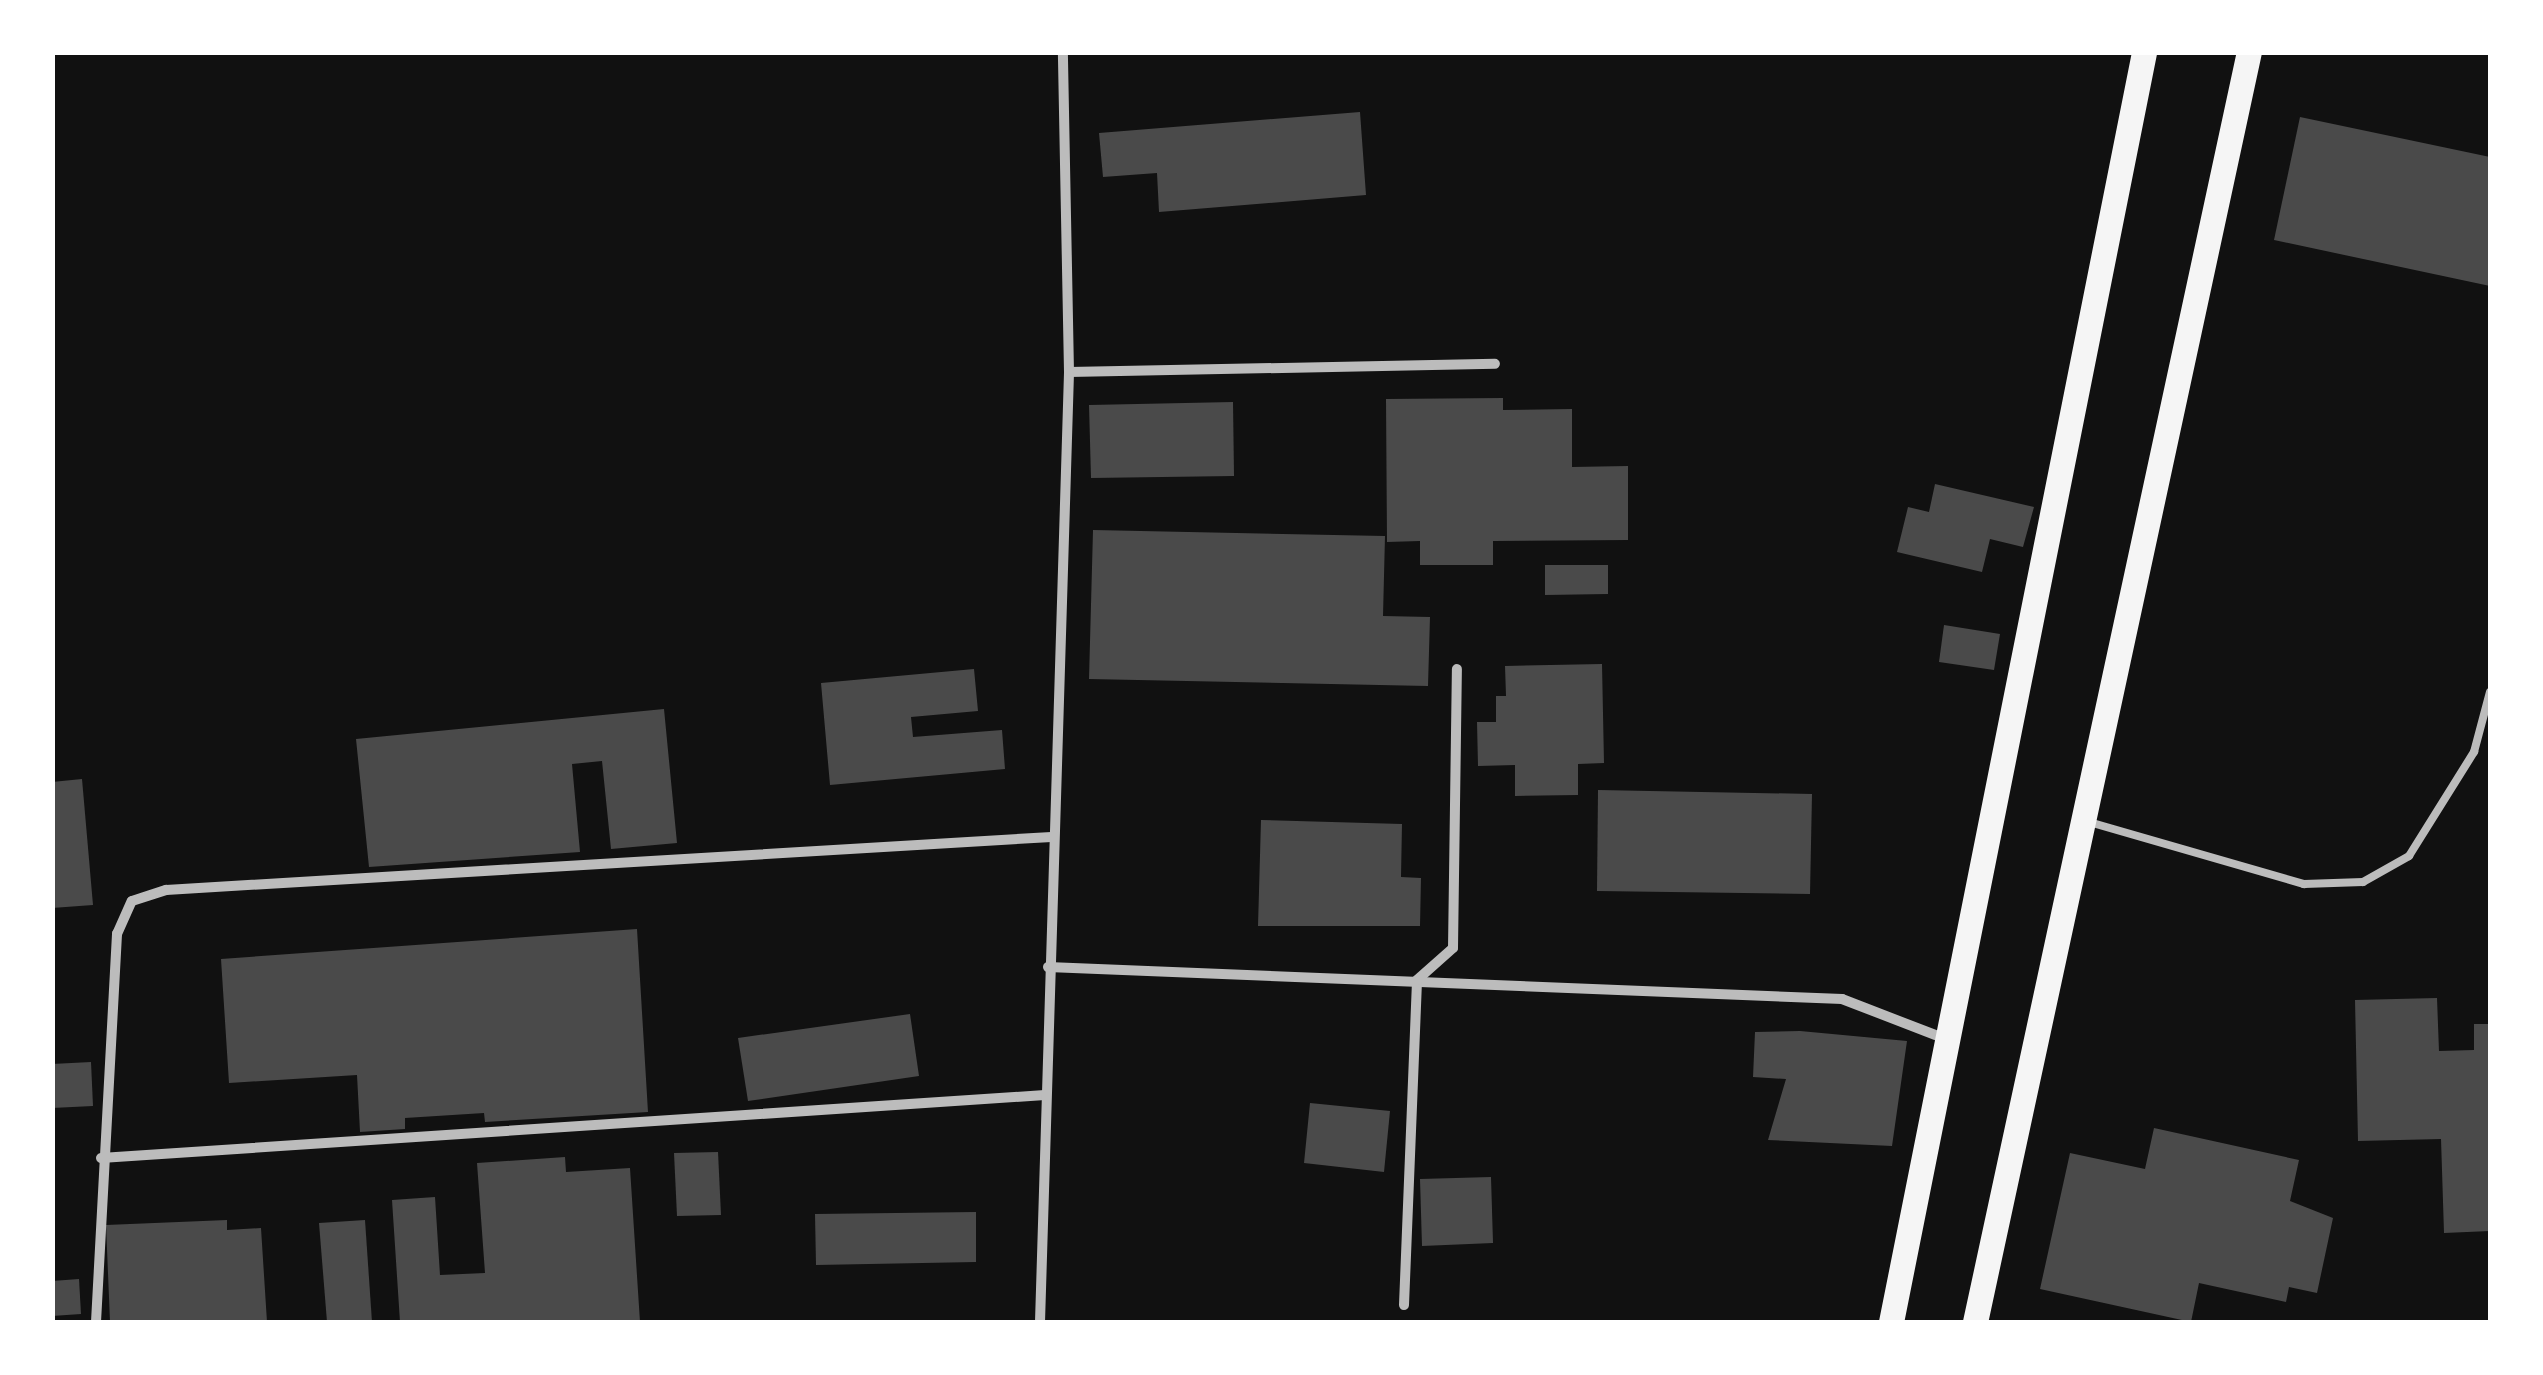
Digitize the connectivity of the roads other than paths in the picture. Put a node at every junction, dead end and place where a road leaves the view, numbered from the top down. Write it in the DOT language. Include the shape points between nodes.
graph roads {
  1 [pos="1063,52"];
  2 [pos="2144,52"];
  3 [pos="2248,52"];
  4 [pos="1495,364"];
  5 [pos="1070,372"];
  6 [pos="1457,669"];
  7 [pos="2490,692"];
  8 [pos="2084,820"];
  9 [pos="1051,837"];
  10 [pos="1048,966"];
  11 [pos="1416,980"];
  12 [pos="1948,1040"];
  13 [pos="1045,1095"];
  14 [pos="101,1158"];
  15 [pos="1404,1305"];
  16 [pos="96,1322"];
  17 [pos="1040,1322"];
  18 [pos="1891,1322"];
  19 [pos="1974,1322"];
  1 -- 5 [label="street"];
  2 -- 12 [label="main road"];
  3 -- 8 [label="main road"];
  4 -- 5 [label="street"];
  5 -- 9 [label="street"];
  6 -- 11 [label="street" via="1453,948"];
  7 -- 8 [label="lane" via="2474,752 2409,856 2363,882 2304,884"];
  8 -- 19 [label="main road"];
  9 -- 10 [label="street"];
  9 -- 14 [label="street" via="166,890 132,901 117,934"];
  10 -- 11 [label="street"];
  10 -- 13 [label="street"];
  11 -- 12 [label="street" via="1842,999"];
  11 -- 15 [label="street"];
  12 -- 18 [label="main road"];
  13 -- 14 [label="street"];
  13 -- 17 [label="street"];
  14 -- 16 [label="street"];
}
